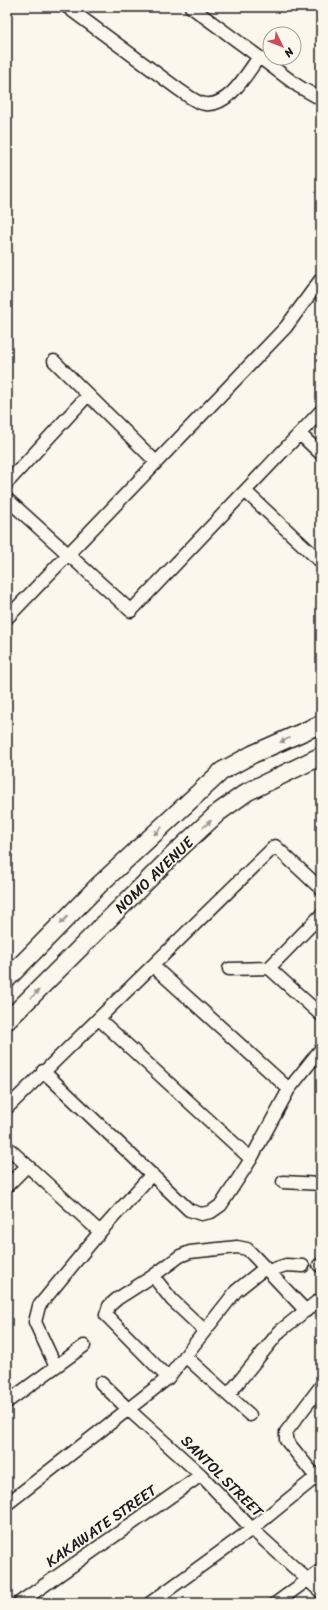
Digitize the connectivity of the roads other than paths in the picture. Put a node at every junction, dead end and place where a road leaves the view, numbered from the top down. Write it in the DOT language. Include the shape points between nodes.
graph roads {
  1 [pos="67,7"];
  2 [pos="191,7"];
  3 [pos="259,57"];
  4 [pos="321,99"];
  5 [pos="321,279"];
  6 [pos="54,361"];
  7 [pos="88,395"];
  8 [pos="321,411"];
  9 [pos="300,434"];
  10 [pos="321,454"];
  11 [pos="156,462"];
  12 [pos="7,483"];
  13 [pos="245,491"];
  14 [pos="7,499"];
  15 [pos="68,554"];
  16 [pos="321,562"];
  17 [pos="7,618"];
  18 [pos="321,724"];
  19 [pos="321,756"];
  20 [pos="321,888"];
  21 [pos="321,915"];
  22 [pos="153,966"];
  23 [pos="269,968"];
  24 [pos="229,969"];
  25 [pos="7,979"];
  26 [pos="321,1015"];
  27 [pos="99,1019"];
  28 [pos="7,1021"];
  29 [pos="321,1049"];
  30 [pos="43,1071"];
  31 [pos="289,1088"];
  32 [pos="7,1108"];
  33 [pos="7,1147"];
  34 [pos="251,1159"];
  35 [pos="27,1166"];
  36 [pos="152,1174"];
  37 [pos="283,1182"];
  38 [pos="321,1184"];
  39 [pos="7,1186"];
  40 [pos="100,1232"];
  41 [pos="303,1266"];
  42 [pos="266,1270"];
  43 [pos="153,1276"];
  44 [pos="319,1300"];
  45 [pos="306,1311"];
  46 [pos="204,1330"];
  47 [pos="84,1346"];
  48 [pos="185,1356"];
  49 [pos="55,1365"];
  50 [pos="168,1378"];
  51 [pos="101,1383"];
  52 [pos="321,1386"];
  53 [pos="228,1395"];
  54 [pos="7,1402"];
  55 [pos="129,1410"];
  56 [pos="250,1415"];
  57 [pos="201,1475"];
  58 [pos="318,1475"];
  59 [pos="7,1504"];
  60 [pos="252,1529"];
  61 [pos="321,1570"];
  62 [pos="308,1579"];
  63 [pos="321,1592"];
  64 [pos="20,1603"];
  65 [pos="150,1603"];
  66 [pos="276,1603"];
  1 -- 3 [label="street" via="178,89 205,104 220,101 228,96"];
  2 -- 3 [label="street"];
  3 -- 4 [label="street" via="298,86"];
  5 -- 11 [label="street" via="286,327"];
  6 -- 7 [label="street"];
  7 -- 11 [label="street"];
  7 -- 12 [label="street"];
  8 -- 9 [label="street"];
  9 -- 10 [label="street"];
  9 -- 13 [label="street"];
  11 -- 15 [label="street"];
  13 -- 15 [label="street" via="131,611"];
  13 -- 16 [label="street"];
  14 -- 15 [label="street"];
  15 -- 17 [label="street"];
  18 -- 25 [label="main road, NOMO AVENUE, one-way" via="253,754 222,771 99,885"];
  28 -- 19 [label="main road, NOMO AVENUE, one-way" via="219,812 247,792"];
  20 -- 22 [label="street" via="275,846"];
  21 -- 23 [label="street"];
  22 -- 27 [label="street"];
  22 -- 31 [label="street"];
  23 -- 24 [label="street"];
  23 -- 26 [label="street"];
  27 -- 30 [label="street"];
  27 -- 34 [label="street"];
  29 -- 31 [label="street"];
  30 -- 32 [label="street"];
  30 -- 36 [label="street"];
  31 -- 34 [label="street"];
  33 -- 35 [label="street"];
  34 -- 36 [label="street" via="221,1205 212,1212 201,1214 190,1210"];
  35 -- 39 [label="street"];
  35 -- 40 [label="street"];
  36 -- 40 [label="street"];
  37 -- 38 [label="street"];
  40 -- 49 [label="street" via="39,1306 35,1322"];
  41 -- 42 [label="street" via="286,1265"];
  42 -- 43 [label="street" via="247,1250 237,1247 190,1252 180,1256"];
  42 -- 45 [label="street"];
  42 -- 46 [label="street" via="236,1291"];
  43 -- 46 [label="street" via="172,1300"];
  43 -- 50 [label="street" via="117,1299 109,1306 106,1315"];
  44 -- 45 [label="street"];
  45 -- 53 [label="street" via="280,1331"];
  46 -- 48 [label="street"];
  47 -- 49 [label="street"];
  48 -- 50 [label="street"];
  48 -- 53 [label="street"];
  49 -- 54 [label="street"];
  50 -- 55 [label="street"];
  51 -- 55 [label="street, SANTOL STREET"];
  52 -- 58 [label="street" via="286,1432 286,1440"];
  53 -- 56 [label="street"];
  55 -- 57 [label="street, SANTOL STREET"];
  55 -- 59 [label="street"];
  57 -- 60 [label="street, SANTOL STREET"];
  57 -- 64 [label="street, KAKAWATE STREET"];
  58 -- 60 [label="street"];
  60 -- 62 [label="street, SANTOL STREET"];
  60 -- 65 [label="street"];
  61 -- 62 [label="street"];
  62 -- 63 [label="street, SANTOL STREET"];
  62 -- 66 [label="street"];
}
